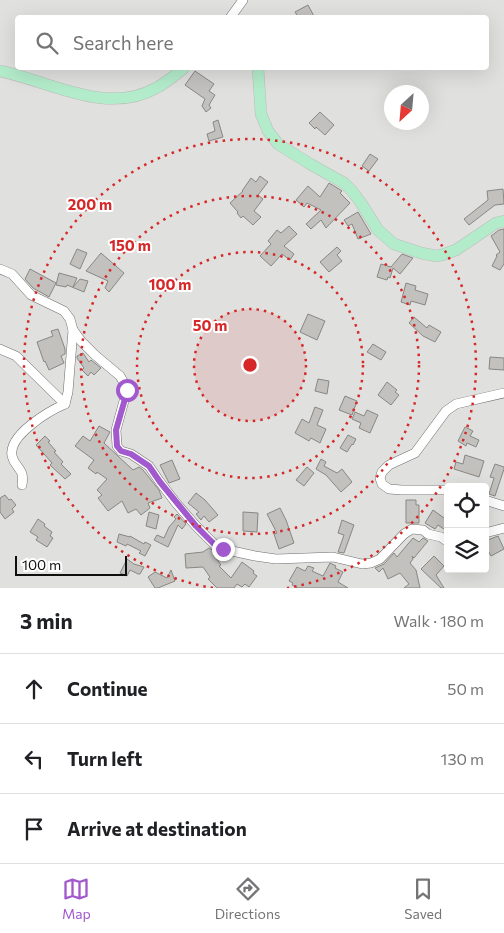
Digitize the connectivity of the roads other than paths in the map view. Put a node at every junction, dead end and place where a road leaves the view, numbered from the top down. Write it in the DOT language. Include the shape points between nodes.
graph roads {
  1 [pos="243,0"];
  2 [pos="232,15"];
  3 [pos="181,70"];
  4 [pos="258,70"];
  5 [pos="0,71"];
  6 [pos="504,221"];
  7 [pos="0,269"];
  8 [pos="73,330"];
  9 [pos="0,349"];
  10 [pos="504,393"];
  11 [pos="65,404"];
  12 [pos="22,485"];
  13 [pos="444,490"];
  14 [pos="489,501"];
  15 [pos="504,506"];
  16 [pos="504,528"];
  17 [pos="489,532"];
  18 [pos="444,540"];
  1 -- 2 [label="street"];
  3 -- 5 [label="main road" via="156,88 125,98 83,96"];
  4 -- 6 [label="main road" via="261,114 273,138 282,148 344,183 378,230 394,244 421,253 442,255"];
  7 -- 8 [label="street" via="12,274 31,295 64,311"];
  8 -- 11 [label="street"];
  8 -- 18 [label="street" via="120,376 126,386 116,430 117,446 149,466 214,544 223,549 276,559 332,557 362,564 380,559 412,530 423,530"];
  9 -- 11 [label="street" via="16,356"];
  10 -- 13 [label="street" via="456,404 446,411 415,453 389,465 380,478 382,484 389,488"];
  11 -- 12 [label="street" via="24,432 14,444 12,458 22,471"];
  14 -- 15 [label="street"];
  16 -- 17 [label="street"];
}
